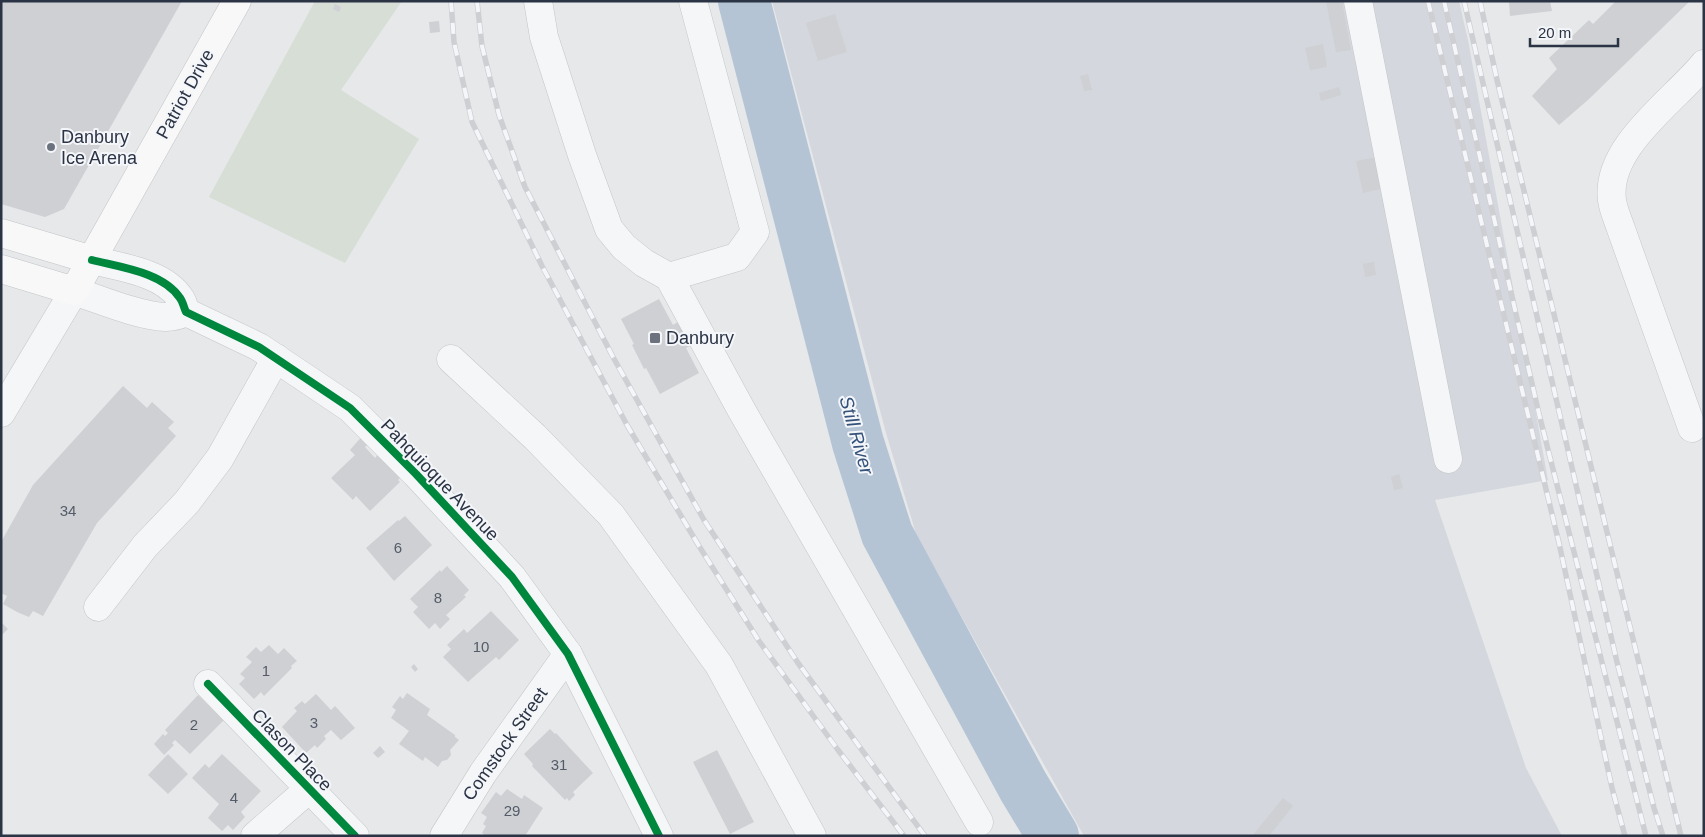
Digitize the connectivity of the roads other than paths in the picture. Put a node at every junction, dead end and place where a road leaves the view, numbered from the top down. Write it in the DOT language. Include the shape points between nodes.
graph roads {
  1 [pos="238,1"];
  2 [pos="538,1"];
  3 [pos="693,1"];
  4 [pos="1358,1"];
  5 [pos="1704,64"];
  6 [pos="1,233"];
  7 [pos="92,260"];
  8 [pos="1,269"];
  9 [pos="669,277"];
  10 [pos="74,291"];
  11 [pos="186,312"];
  12 [pos="276,358"];
  13 [pos="451,359"];
  14 [pos="1,413"];
  15 [pos="1692,428"];
  16 [pos="1448,459"];
  17 [pos="98,607"];
  18 [pos="568,654"];
  19 [pos="208,684"];
  20 [pos="309,789"];
  21 [pos="979,822"];
  22 [pos="255,836"];
  23 [pos="355,836"];
  24 [pos="444,836"];
  25 [pos="659,836"];
  26 [pos="812,836"];
  1 -- 7 [label="main road, Patriot Drive"];
  2 -- 9 [label="street" via="544,38 609,229 630,253"];
  3 -- 9 [label="street" via="755,232 738,257"];
  4 -- 16 [label="street"];
  5 -- 15 [label="street" via="1632,140 1615,169 1612,199"];
  6 -- 7 [label="main road"];
  7 -- 10 [label="main road, Patriot Drive"];
  7 -- 11 [label="street" via="150,275 170,287"];
  8 -- 10 [label="main road"];
  9 -- 21 [label="street" via="742,411"];
  10 -- 11 [label="street" via="152,315 167,317"];
  10 -- 14 [label="street"];
  11 -- 12 [label="street, Pahquioque Avenue"];
  12 -- 17 [label="street" via="220,458"];
  12 -- 18 [label="street, Pahquioque Avenue" via="350,408 416,474 512,577"];
  13 -- 26 [label="street" via="535,437 611,515 719,665"];
  18 -- 24 [label="street, Comstock Street" via="483,773"];
  18 -- 25 [label="street, Pahquioque Avenue"];
  19 -- 20 [label="street, Clason Place"];
  20 -- 22 [label="street"];
  20 -- 23 [label="street, Clason Place"];
}
